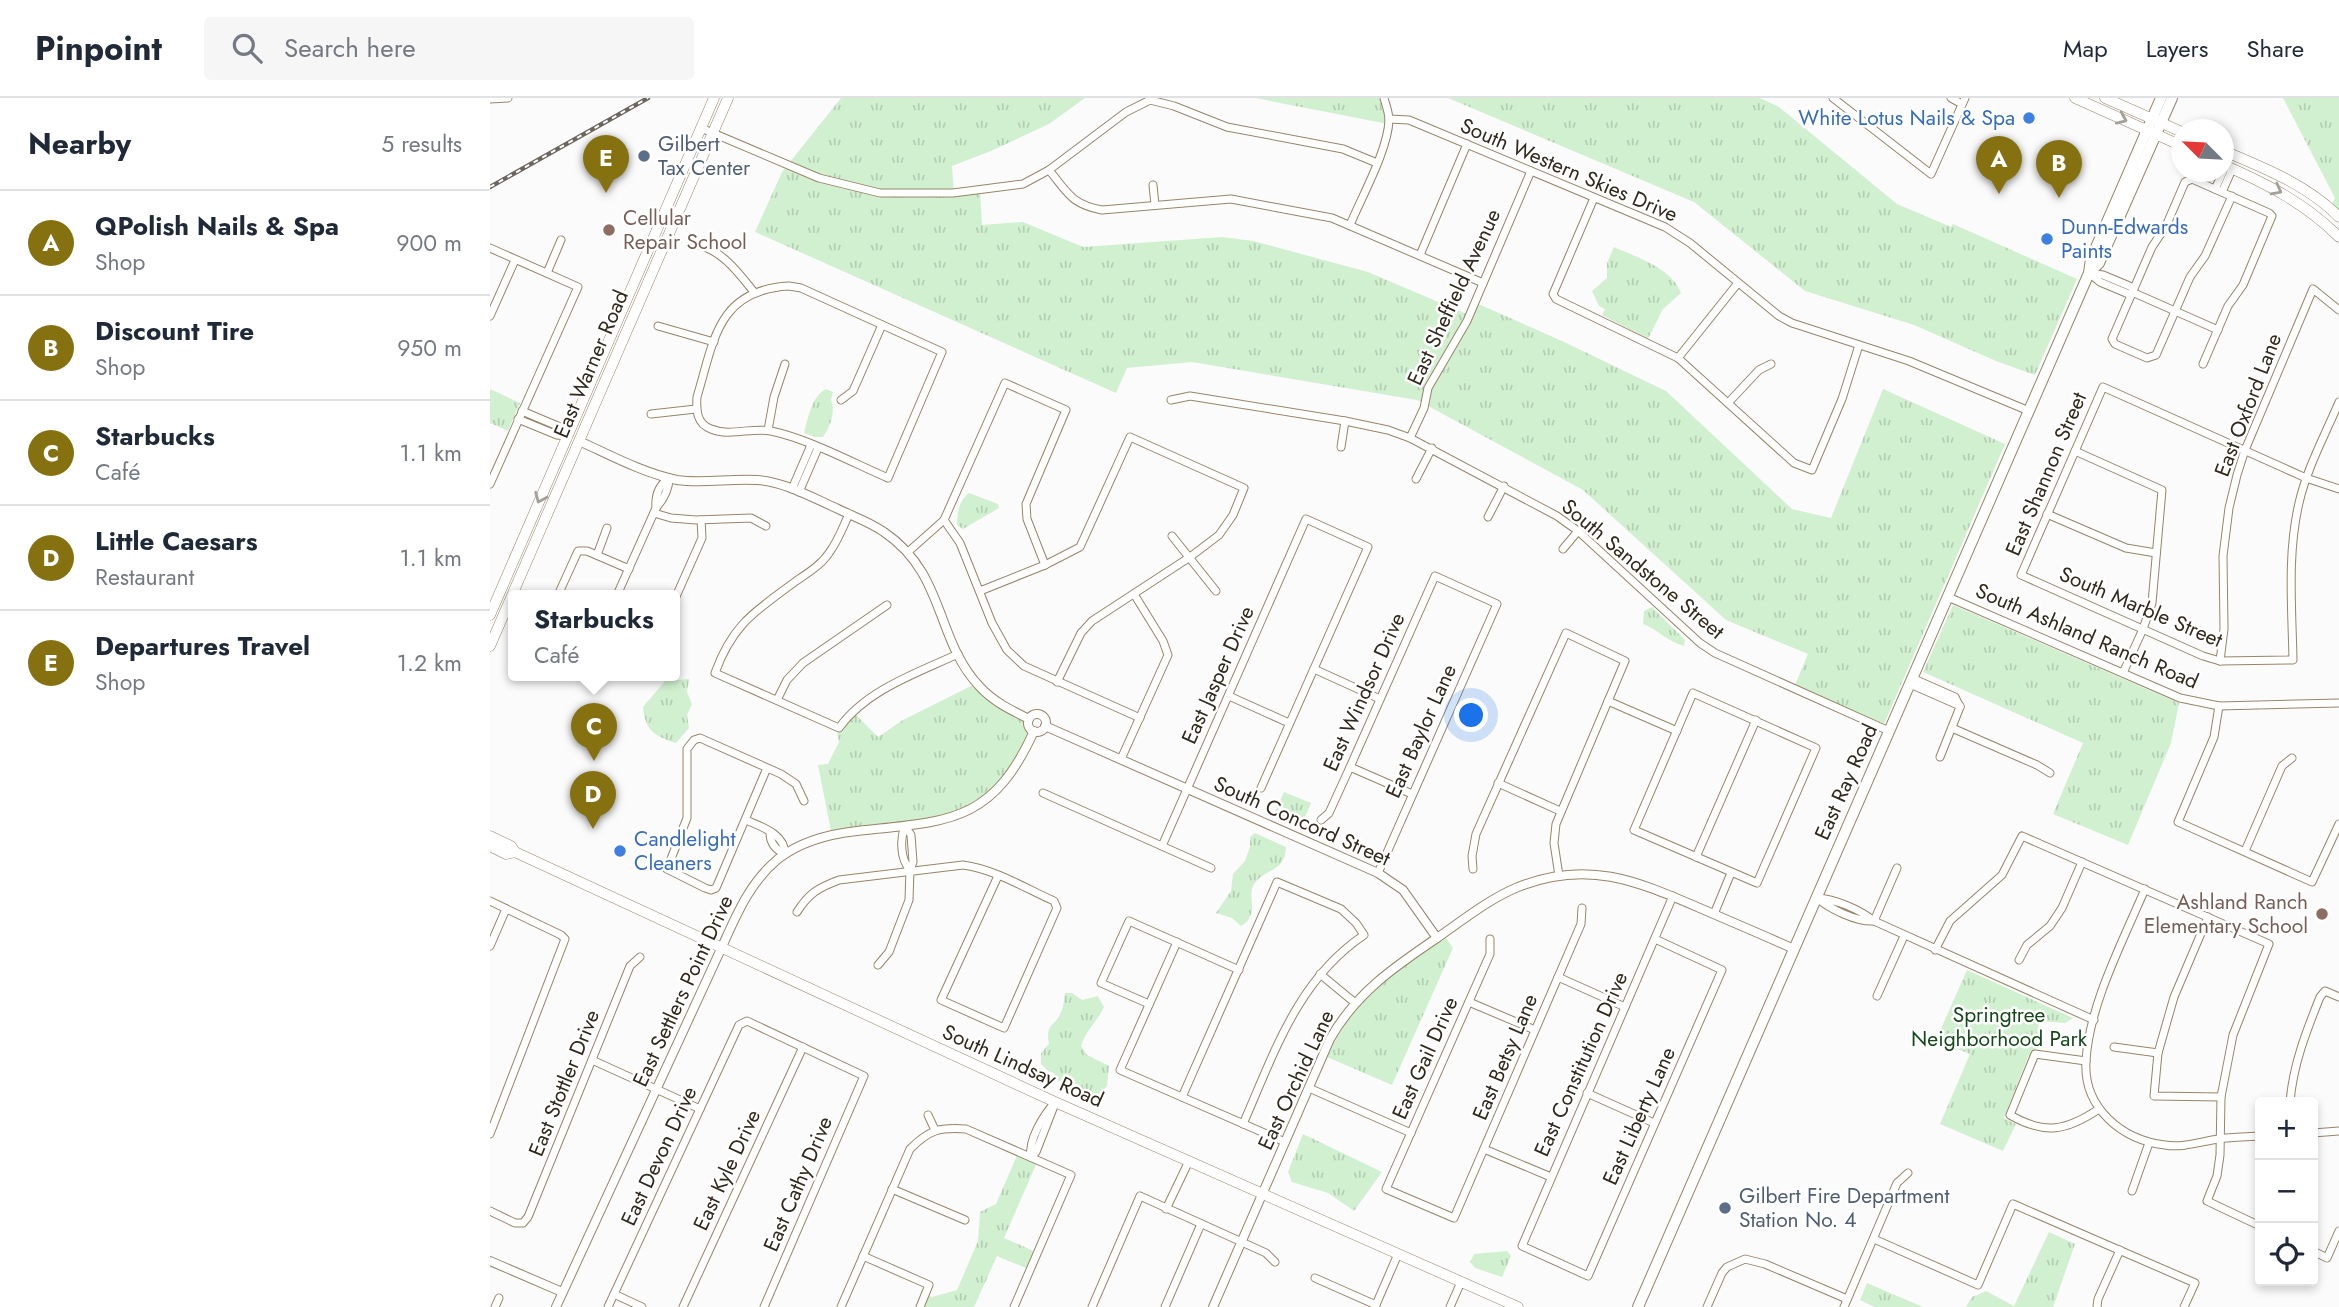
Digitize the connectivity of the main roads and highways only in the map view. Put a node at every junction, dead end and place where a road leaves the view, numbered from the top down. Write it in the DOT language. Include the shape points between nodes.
graph roads {
  1 [pos="714,98"];
  2 [pos="728,98"];
  3 [pos="2075,98"];
  4 [pos="2105,98"];
  5 [pos="2161,98"];
  6 [pos="2172,98"];
  7 [pos="2154,126"];
  8 [pos="2171,130"];
  9 [pos="2171,138"];
  10 [pos="2235,156"];
  11 [pos="2234,172"];
  12 [pos="2339,217"];
  13 [pos="2339,237"];
  14 [pos="514,590"];
  15 [pos="508,604"];
  16 [pos="490,615"];
  17 [pos="490,646"];
  18 [pos="490,836"];
  19 [pos="490,846"];
  20 [pos="515,852"];
  21 [pos="1518,1307"];
  22 [pos="1638,1307"];
  1 -- 16 [label="main road, East Warner Road, one-way"];
  2 -- 14 [label="main road, East Warner Road"];
  3 -- 7 [label="main road, one-way"];
  4 -- 7 [label="main road"];
  5 -- 7 [label="main road, East Ray Road"];
  6 -- 7 [label="main road, East Ray Road"];
  7 -- 8 [label="main road"];
  7 -- 9 [label="main road"];
  7 -- 22 [label="main road, East Ray Road" via="2091,259"];
  10 -- 12 [label="main road" via="2291,181"];
  11 -- 13 [label="main road, one-way" via="2285,193"];
  15 -- 17 [label="main road, East Warner Road"];
  18 -- 20 [label="main road, South Lindsay Road"];
  19 -- 20 [label="main road, South Lindsay Road"];
  20 -- 21 [label="main road, South Lindsay Road" via="1055,1102"];
}
